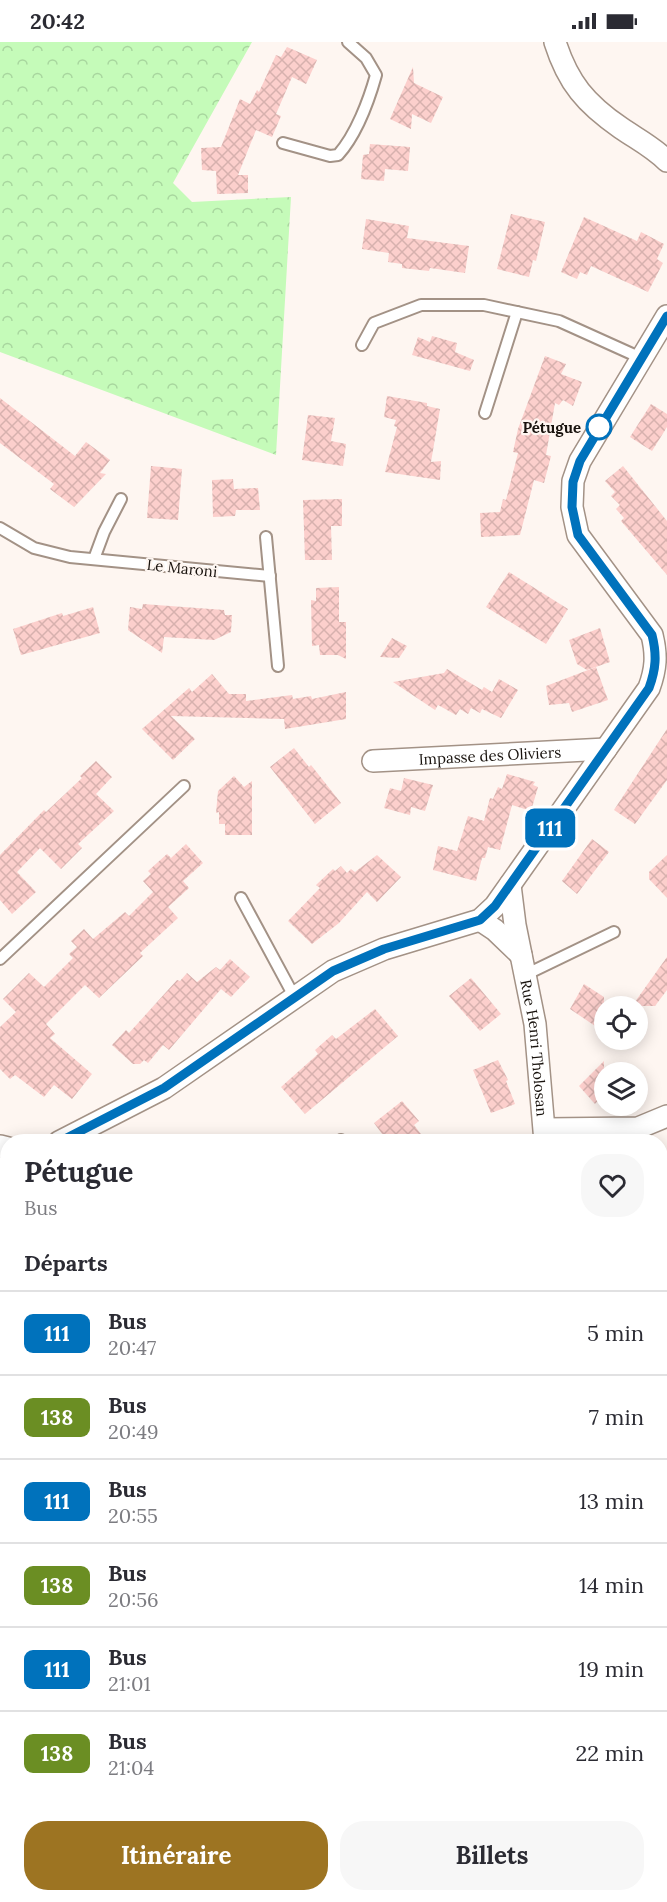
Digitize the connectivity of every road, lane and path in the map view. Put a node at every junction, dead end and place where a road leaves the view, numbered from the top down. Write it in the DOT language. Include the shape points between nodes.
graph roads {
  1 [pos="348,42"];
  2 [pos="555,42"];
  3 [pos="283,143"];
  4 [pos="667,161"];
  5 [pos="517,312"];
  6 [pos="665,323"];
  7 [pos="362,345"];
  8 [pos="641,358"];
  9 [pos="485,413"];
  10 [pos="121,499"];
  11 [pos="0,528"];
  12 [pos="266,537"];
  13 [pos="94,560"];
  14 [pos="270,576"];
  15 [pos="661,646"];
  16 [pos="278,666"];
  17 [pos="606,749"];
  18 [pos="373,761"];
  19 [pos="184,786"];
  20 [pos="510,885"];
  21 [pos="241,898"];
  22 [pos="485,916"];
  23 [pos="514,926"];
  24 [pos="614,932"];
  25 [pos="0,959"];
  26 [pos="524,965"];
  27 [pos="295,998"];
  28 [pos="667,1116"];
  29 [pos="75,1134"];
  30 [pos="545,1134"];
  31 [pos="558,1134"];
  1 -- 3 [label="lane" via="366,58 376,75 343,149 330,156"];
  2 -- 4 [label="street" via="565,71 579,93"];
  5 -- 7 [label="lane" via="484,305 421,305 374,323"];
  5 -- 8 [label="lane" via="559,321"];
  5 -- 9 [label="lane"];
  6 -- 8 [label="street"];
  8 -- 15 [label="street" via="580,461 573,482 572,507 578,535"];
  10 -- 13 [label="lane"];
  11 -- 13 [label="lane, Le Maroni" via="34,548"];
  12 -- 14 [label="lane"];
  13 -- 14 [label="lane, Le Maroni"];
  14 -- 16 [label="lane"];
  15 -- 17 [label="street" via="649,688"];
  17 -- 18 [label="street, Impasse des Oliviers"];
  17 -- 20 [label="street"];
  19 -- 25 [label="lane"];
  20 -- 22 [label="street"];
  20 -- 23 [label="street, Rue Henri Tholosan"];
  21 -- 27 [label="lane"];
  22 -- 23 [label="street"];
  22 -- 26 [label="street"];
  22 -- 27 [label="street" via="349,963"];
  23 -- 26 [label="street, Rue Henri Tholosan"];
  24 -- 26 [label="lane"];
  26 -- 30 [label="street, Rue Henri Tholosan" via="535,1024"];
  27 -- 29 [label="street" via="164,1088"];
  28 -- 31 [label="street" via="638,1128"];
}
